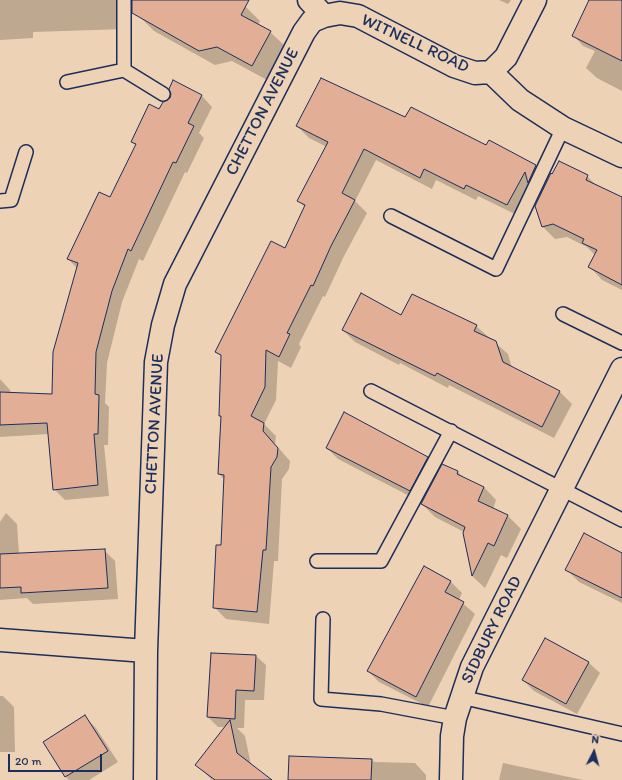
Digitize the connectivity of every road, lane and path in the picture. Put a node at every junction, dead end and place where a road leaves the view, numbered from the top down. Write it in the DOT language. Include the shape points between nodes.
graph roads {
  1 [pos="124,0"];
  2 [pos="309,0"];
  3 [pos="535,0"];
  4 [pos="324,16"];
  5 [pos="124,70"];
  6 [pos="491,72"];
  7 [pos="67,82"];
  8 [pos="163,94"];
  9 [pos="563,128"];
  10 [pos="26,152"];
  11 [pos="622,156"];
  12 [pos="0,201"];
  13 [pos="391,216"];
  14 [pos="563,314"];
  15 [pos="622,343"];
  16 [pos="622,369"];
  17 [pos="371,391"];
  18 [pos="452,431"];
  19 [pos="562,489"];
  20 [pos="622,520"];
  21 [pos="317,561"];
  22 [pos="323,619"];
  23 [pos="0,640"];
  24 [pos="146,651"];
  25 [pos="461,697"];
  26 [pos="455,718"];
  27 [pos="622,734"];
  28 [pos="145,780"];
  29 [pos="451,780"];
  1 -- 5 [label="lane"];
  2 -- 4 [label="street"];
  3 -- 6 [label="street" via="506,57"];
  4 -- 6 [label="street, WITNELL ROAD" via="340,13 358,16 454,66 475,73"];
  4 -- 24 [label="street, CHETTON AVENUE" via="312,21 304,32 175,284 165,318 156,362"];
  5 -- 7 [label="lane"];
  5 -- 8 [label="lane"];
  6 -- 9 [label="street, WITNELL ROAD" via="520,100"];
  9 -- 11 [label="street, WITNELL ROAD"];
  9 -- 13 [label="lane" via="496,269"];
  10 -- 12 [label="lane" via="11,200"];
  14 -- 15 [label="lane"];
  16 -- 19 [label="street, SIDBURY ROAD"];
  17 -- 18 [label="lane"];
  18 -- 19 [label="lane"];
  18 -- 21 [label="lane" via="381,561"];
  19 -- 20 [label="lane"];
  19 -- 25 [label="street, SIDBURY ROAD" via="472,667"];
  22 -- 26 [label="lane" via="321,699 381,704"];
  23 -- 24 [label="street"];
  24 -- 28 [label="street, CHETTON AVENUE"];
  25 -- 26 [label="street, SIDBURY ROAD"];
  25 -- 27 [label="lane"];
  26 -- 29 [label="street, SIDBURY ROAD"];
}
